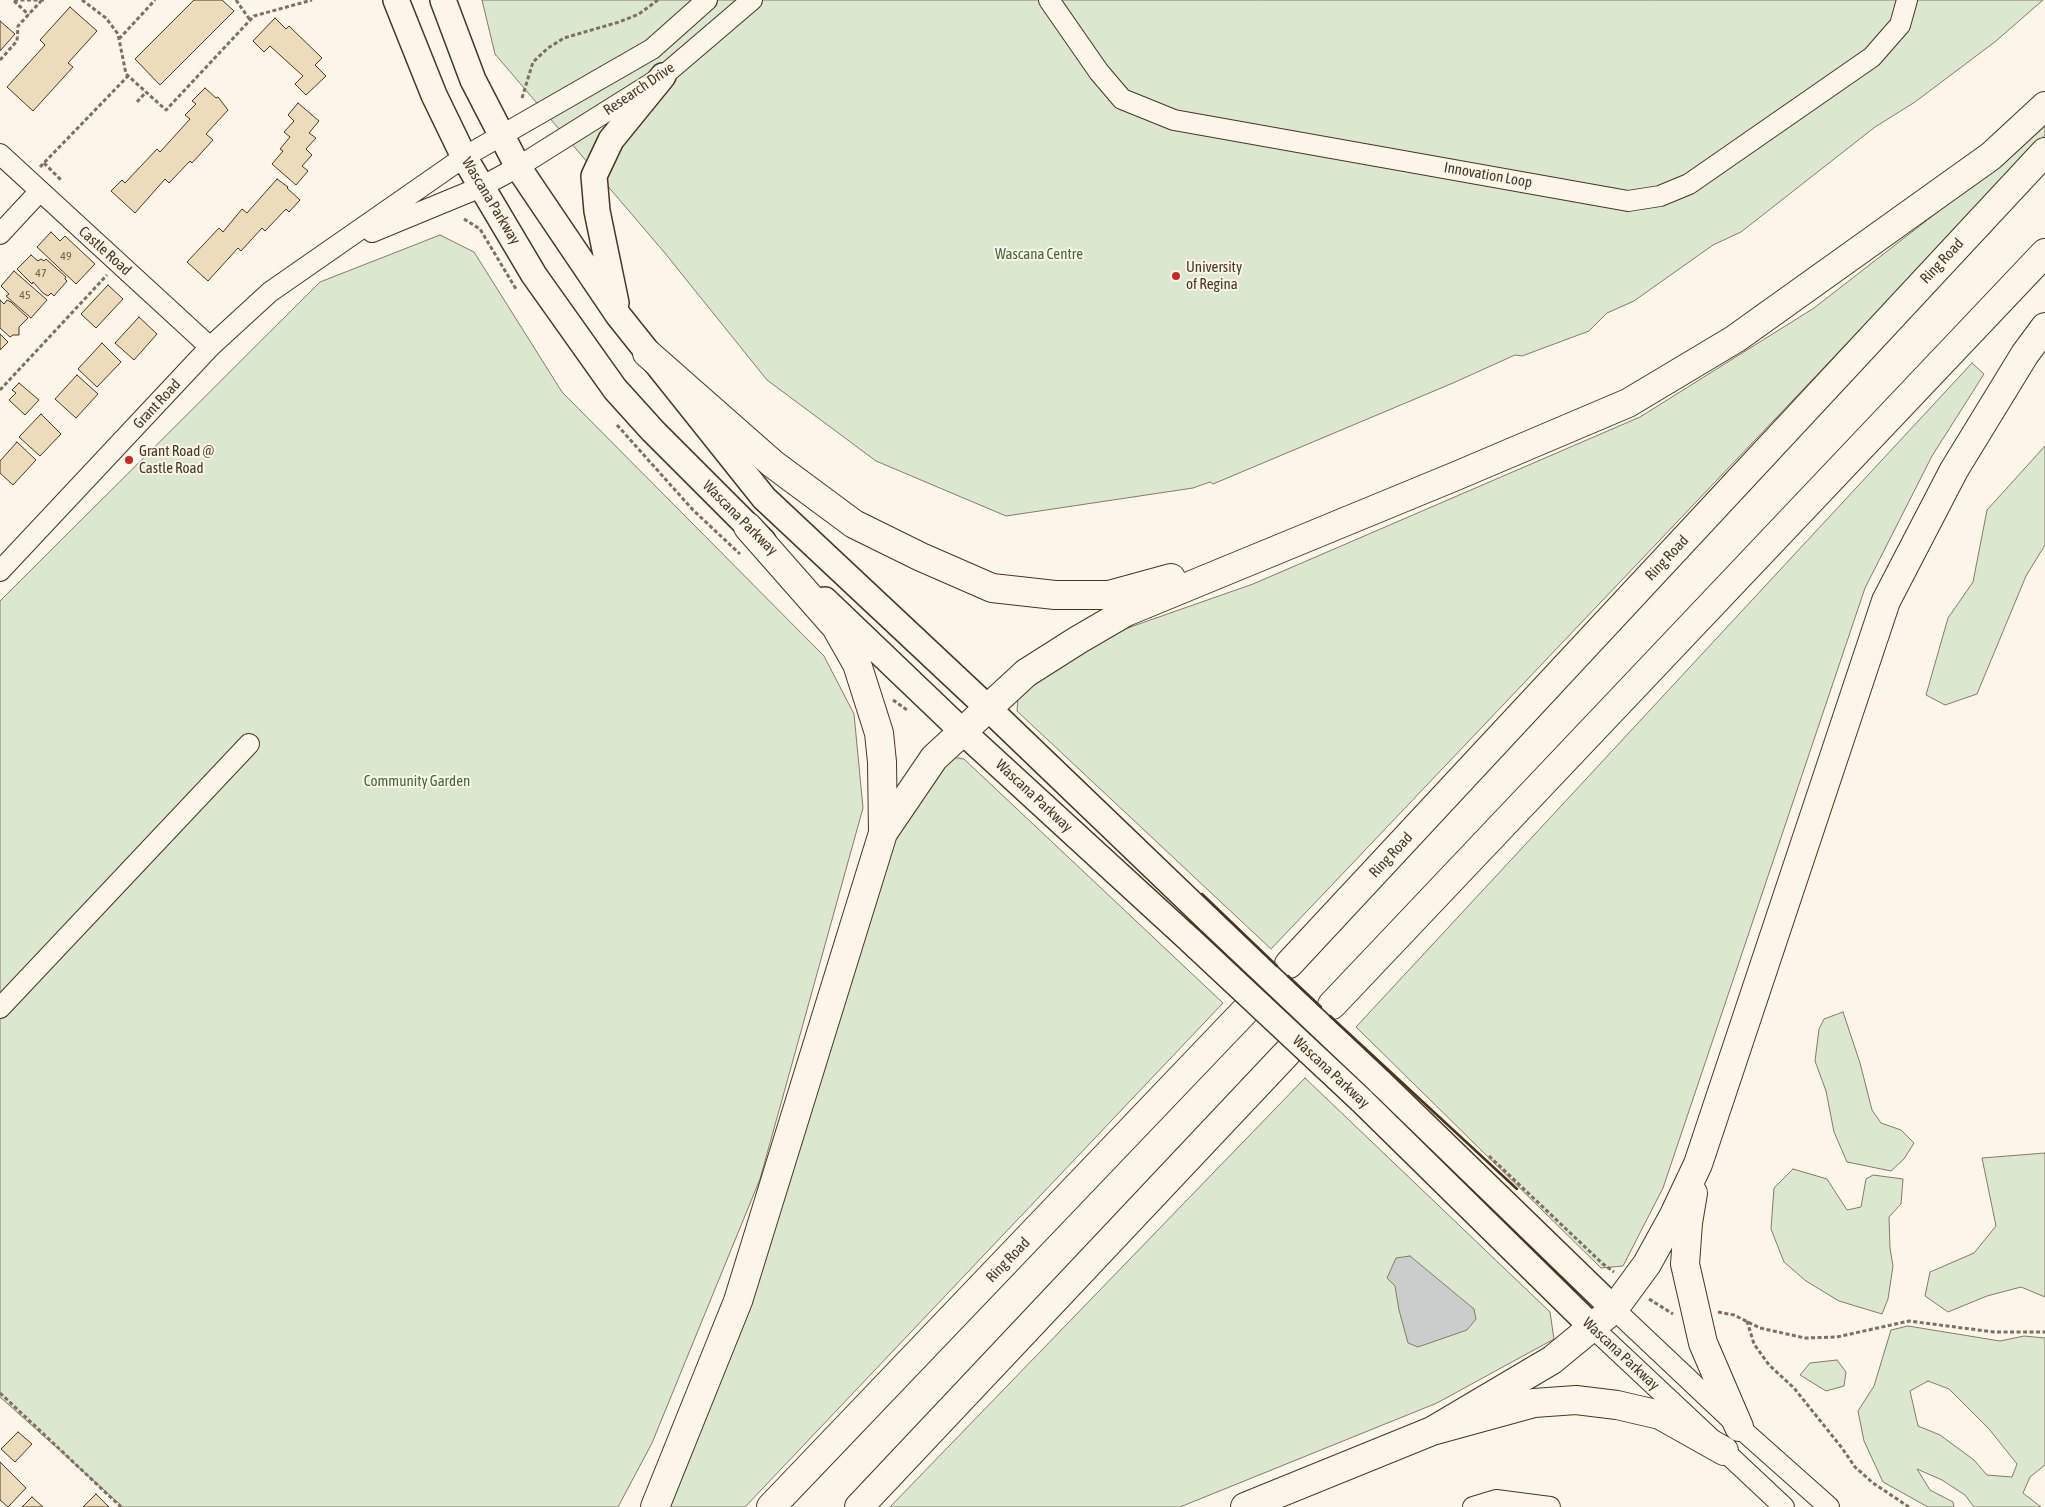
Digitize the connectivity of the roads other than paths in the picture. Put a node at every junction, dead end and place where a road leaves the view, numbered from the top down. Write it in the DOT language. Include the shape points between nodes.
graph roads {
  1 [pos="396,0"];
  2 [pos="443,0"];
  3 [pos="707,0"];
  4 [pos="752,0"];
  5 [pos="1049,0"];
  6 [pos="1907,0"];
  7 [pos="663,76"];
  8 [pos="2045,106"];
  9 [pos="501,135"];
  10 [pos="2045,152"];
  11 [pos="0,154"];
  12 [pos="464,157"];
  13 [pos="518,167"];
  14 [pos="33,186"];
  15 [pos="481,187"];
  16 [pos="0,234"];
  17 [pos="327,253"];
  18 [pos="2045,253"];
  19 [pos="618,315"];
  20 [pos="2045,327"];
  21 [pos="210,347"];
  22 [pos="647,353"];
  23 [pos="748,527"];
  24 [pos="1272,551"];
  25 [pos="0,571"];
  26 [pos="988,708"];
  27 [pos="962,730"];
  28 [pos="249,744"];
  29 [pos="883,833"];
  30 [pos="1289,964"];
  31 [pos="1332,1005"];
  32 [pos="0,1008"];
  33 [pos="1244,1012"];
  34 [pos="1287,1053"];
  35 [pos="1698,1164"];
  36 [pos="1614,1309"];
  37 [pos="1592,1327"];
  38 [pos="1739,1427"];
  39 [pos="1432,1431"];
  40 [pos="1724,1450"];
  41 [pos="655,1507"];
  42 [pos="771,1507"];
  43 [pos="859,1507"];
  44 [pos="1245,1507"];
  45 [pos="1473,1507"];
  46 [pos="1550,1507"];
  47 [pos="1784,1507"];
  48 [pos="1829,1507"];
  1 -- 12 [label="main road, Wascana Parkway" via="434,95"];
  2 -- 9 [label="main road, Wascana Parkway" via="473,80"];
  3 -- 9 [label="street, Research Drive" via="652,49"];
  4 -- 7 [label="street, Research Drive"];
  5 -- 6 [label="street, Innovation Loop" via="1122,99 1174,120 1628,200 1660,196 1689,184 1872,57 1900,25"];
  7 -- 13 [label="street, Research Drive"];
  7 -- 19 [label="main road" via="612,140 594,176 596,211"];
  8 -- 24 [label="highway" via="1991,156 1775,310 1628,403"];
  9 -- 12 [label="street, Grant Road"];
  9 -- 13 [label="main road, Wascana Parkway"];
  10 -- 30 [label="highway, Ring Road"];
  11 -- 14 [label="street, Castle Road"];
  12 -- 15 [label="main road, Wascana Parkway"];
  12 -- 17 [label="street, Grant Road"];
  13 -- 15 [label="street, Grant Road"];
  13 -- 19 [label="main road, Wascana Parkway"];
  14 -- 16 [label="street"];
  14 -- 21 [label="street, Castle Road"];
  15 -- 17 [label="street, Grant Road"];
  15 -- 23 [label="main road, Wascana Parkway" via="534,275 615,389"];
  17 -- 21 [label="street, Grant Road" via="270,292"];
  18 -- 31 [label="highway"];
  19 -- 22 [label="main road, Wascana Parkway"];
  20 -- 35 [label="highway" via="1954,470 1886,601"];
  21 -- 25 [label="street, Grant Road"];
  22 -- 24 [label="highway" via="773,464 854,524 992,588 1055,595 1109,594"];
  22 -- 26 [label="main road, Wascana Parkway" via="764,498"];
  23 -- 27 [label="main road, Wascana Parkway"];
  23 -- 29 [label="highway" via="836,627 858,664 879,733"];
  24 -- 26 [label="highway" via="1126,612 1026,673"];
  26 -- 27 [label="highway"];
  26 -- 36 [label="main road, Wascana Parkway, bridge"];
  27 -- 29 [label="highway" via="934,758"];
  27 -- 37 [label="main road, Wascana Parkway, bridge" via="1361,1100"];
  28 -- 32 [label="street"];
  29 -- 41 [label="highway" via="738,1301"];
  33 -- 42 [label="highway, Ring Road"];
  34 -- 43 [label="highway"];
  35 -- 36 [label="highway" via="1647,1264"];
  35 -- 38 [label="highway" via="1685,1264 1703,1343"];
  36 -- 37 [label="highway"];
  36 -- 38 [label="street, Wascana Parkway"];
  37 -- 39 [label="highway" via="1552,1360"];
  37 -- 40 [label="street, Wascana Parkway"];
  38 -- 48 [label="street, Wascana Parkway"];
  39 -- 40 [label="highway" via="1534,1403 1576,1400 1617,1405 1660,1416"];
  39 -- 44 [label="highway"];
  40 -- 47 [label="street, Wascana Parkway"];
  45 -- 46 [label="street" via="1496,1500"];
}
